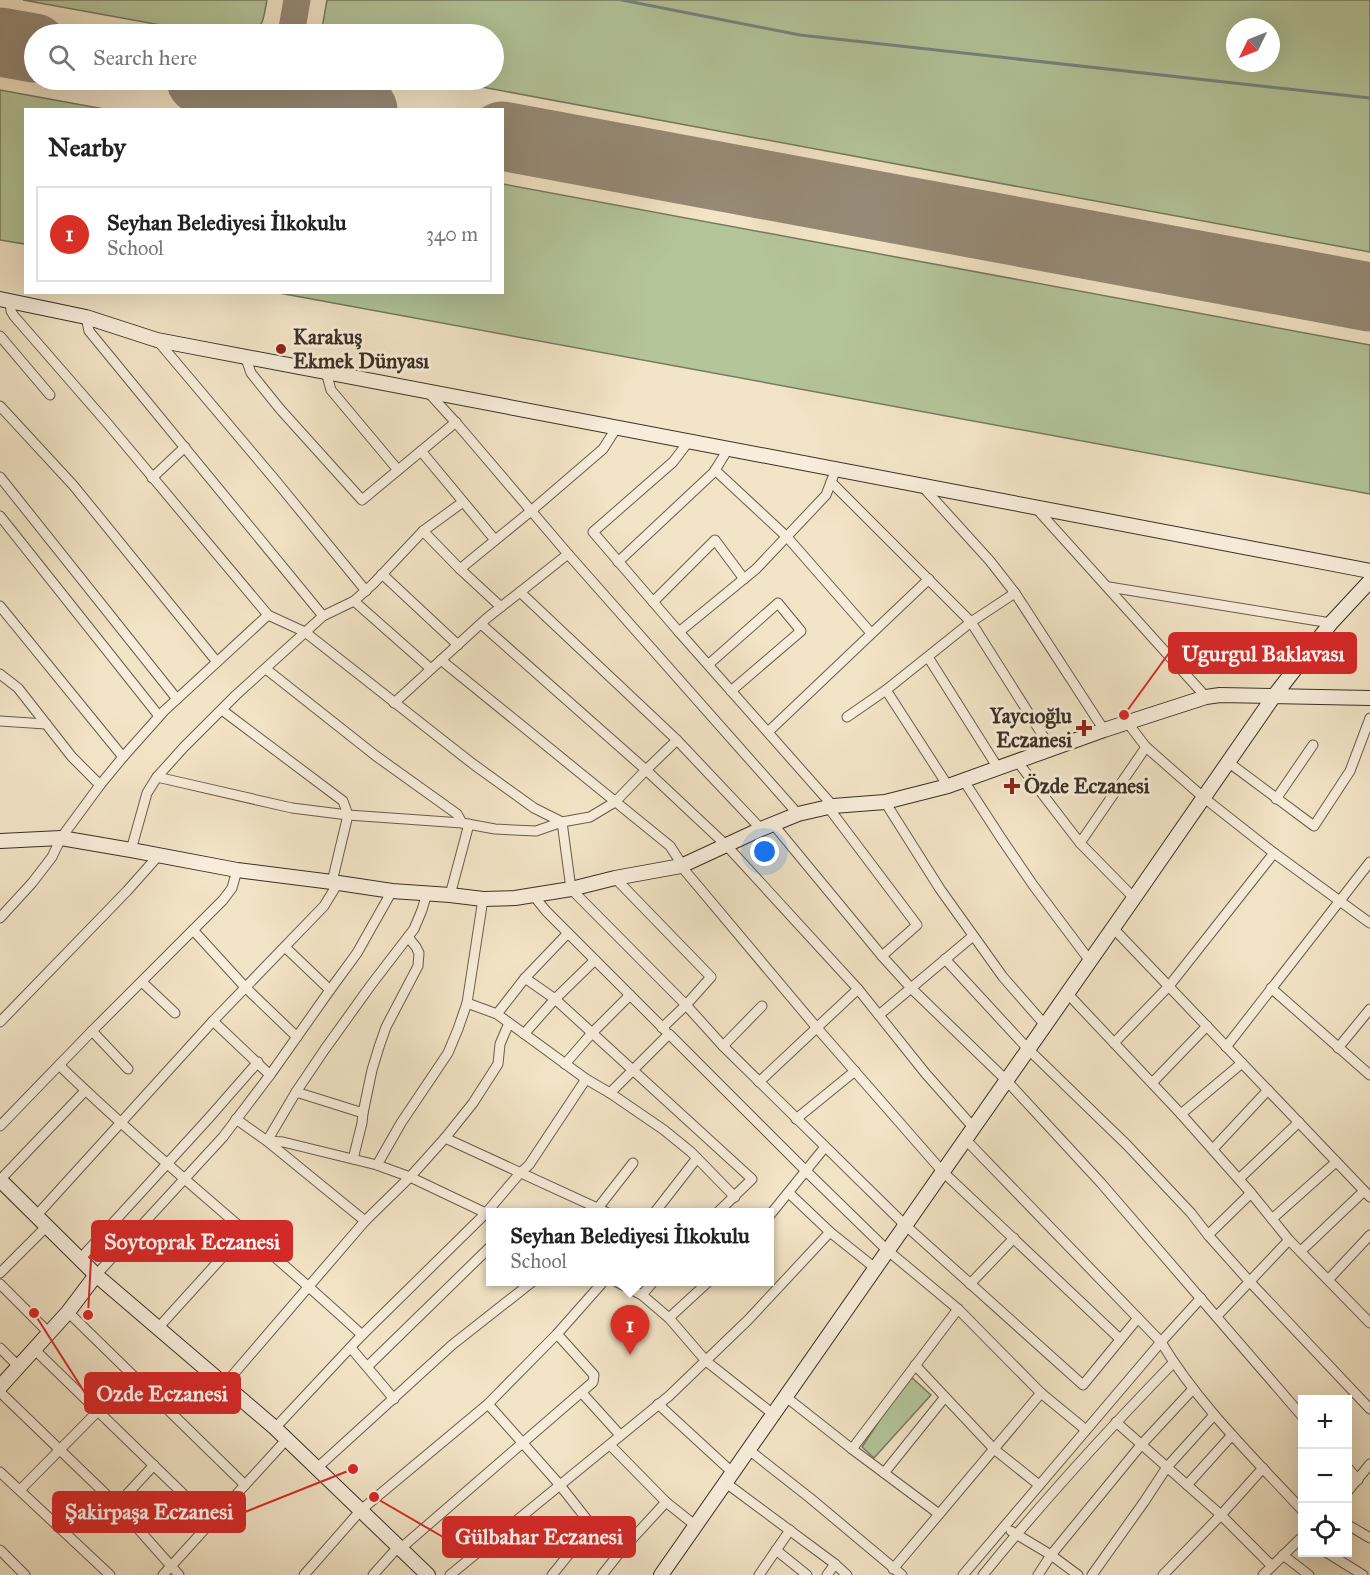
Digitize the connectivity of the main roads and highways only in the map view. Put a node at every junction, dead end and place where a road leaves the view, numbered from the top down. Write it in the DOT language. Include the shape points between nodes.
graph roads {
  1 [pos="5,299"];
  2 [pos="1370,571"];
  3 [pos="1370,581"];
  4 [pos="1274,696"];
  5 [pos="1370,699"];
  6 [pos="0,841"];
  7 [pos="0,1180"];
  8 [pos="96,1275"];
  9 [pos="0,1387"];
  10 [pos="428,1575"];
  11 [pos="661,1575"];
  1 -- 2 [label="main road" via="86,317 157,339 728,448 833,476 922,486"];
  3 -- 4 [label="main road" via="1331,622"];
  4 -- 5 [label="main road"];
  4 -- 6 [label="main road" via="1206,697 948,786 885,802 798,814 681,866 534,896 496,900 392,891 237,870 61,838"];
  4 -- 11 [label="main road"];
  7 -- 8 [label="main road"];
  8 -- 9 [label="main road"];
  8 -- 10 [label="main road" via="275,1428"];
}
